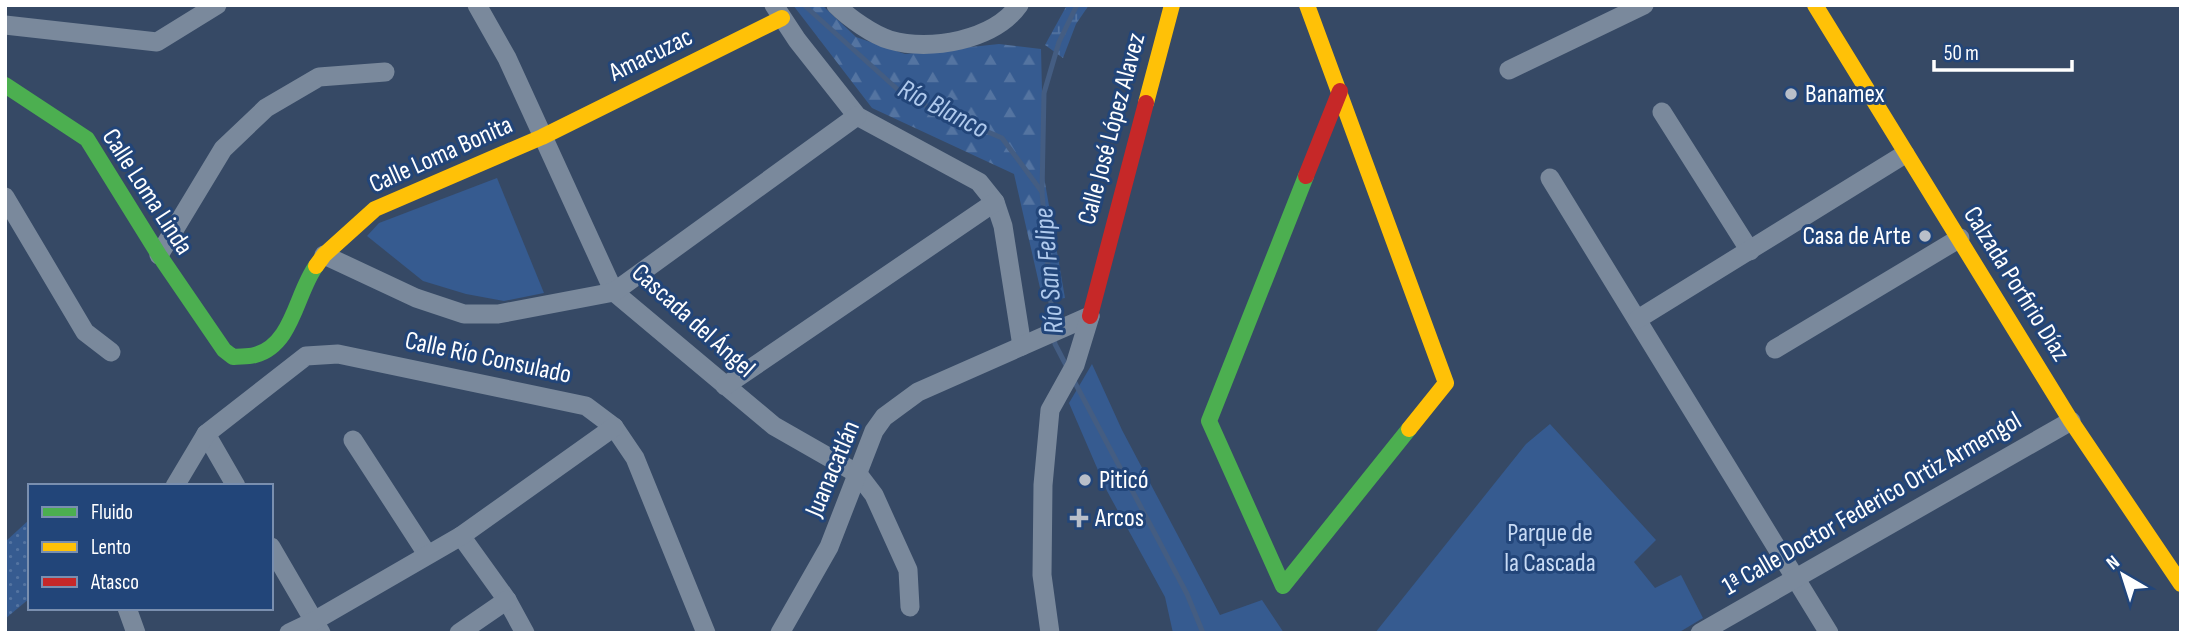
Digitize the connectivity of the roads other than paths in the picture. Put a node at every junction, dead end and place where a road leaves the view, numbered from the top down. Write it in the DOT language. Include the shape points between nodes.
graph roads {
  1 [pos="217,5"];
  2 [pos="477,5"];
  3 [pos="836,5"];
  4 [pos="1019,5"];
  5 [pos="1172,5"];
  6 [pos="1307,5"];
  7 [pos="1644,5"];
  8 [pos="1815,5"];
  9 [pos="778,11"];
  10 [pos="5,25"];
  11 [pos="1509,70"];
  12 [pos="385,72"];
  13 [pos="5,85"];
  14 [pos="1340,90"];
  15 [pos="1662,112"];
  16 [pos="857,116"];
  17 [pos="542,137"];
  18 [pos="1905,154"];
  19 [pos="1550,178"];
  20 [pos="5,197"];
  21 [pos="995,202"];
  22 [pos="1959,238"];
  23 [pos="1750,251"];
  24 [pos="324,255"];
  25 [pos="159,256"];
  26 [pos="614,292"];
  27 [pos="1090,316"];
  28 [pos="1638,319"];
  29 [pos="1022,346"];
  30 [pos="1775,349"];
  31 [pos="224,350"];
  32 [pos="111,352"];
  33 [pos="725,386"];
  34 [pos="2071,421"];
  35 [pos="614,427"];
  36 [pos="206,434"];
  37 [pos="353,440"];
  38 [pos="858,474"];
  39 [pos="175,484"];
  40 [pos="235,484"];
  41 [pos="461,536"];
  42 [pos="273,550"];
  43 [pos="427,554"];
  44 [pos="1796,577"];
  45 [pos="2181,584"];
  46 [pos="507,600"];
  47 [pos="910,607"];
  48 [pos="128,610"];
  49 [pos="318,627"];
  50 [pos="136,633"];
  51 [pos="289,633"];
  52 [pos="459,633"];
  53 [pos="525,633"];
  54 [pos="706,633"];
  55 [pos="779,633"];
  56 [pos="1050,633"];
  57 [pos="1700,633"];
  58 [pos="1829,633"];
  1 -- 10 [label="street" via="157,42"];
  2 -- 17 [label="street, Cascada del Ángel"];
  3 -- 4 [label="street" via="848,18 889,40 932,44 973,37 1011,16"];
  5 -- 27 [label="street, Calle José López Alavez"];
  6 -- 14 [label="street"];
  7 -- 11 [label="street"];
  8 -- 18 [label="street, Calzada Porfirio Díaz"];
  9 -- 16 [label="street"];
  9 -- 17 [label="street, Amacuzac"];
  12 -- 25 [label="street" via="319,77 265,108 223,149"];
  13 -- 25 [label="street, Calle Loma Linda" via="87,139"];
  14 -- 14 [label="street" via="1446,383 1283,586 1209,421"];
  15 -- 23 [label="street"];
  16 -- 21 [label="street" via="979,183"];
  16 -- 26 [label="street"];
  17 -- 24 [label="street, Calle Loma Bonita" via="375,209"];
  17 -- 26 [label="street, Cascada del Ángel"];
  18 -- 22 [label="street, Calzada Porfirio Díaz"];
  18 -- 23 [label="street"];
  19 -- 28 [label="street"];
  20 -- 32 [label="street" via="85,332"];
  21 -- 29 [label="street"];
  21 -- 33 [label="street"];
  22 -- 30 [label="street"];
  22 -- 34 [label="street, Calzada Porfirio Díaz"];
  23 -- 28 [label="street"];
  24 -- 26 [label="street" via="416,298 464,314 498,314"];
  24 -- 31 [label="street, Calle Loma Bonita" via="277,342 257,355 233,357"];
  25 -- 31 [label="street, Calle Loma Linda"];
  26 -- 33 [label="street, Cascada del Ángel"];
  27 -- 29 [label="street, Juanacatlán"];
  27 -- 56 [label="street, Calle José López Alavez" via="1075,365 1050,410 1042,575"];
  28 -- 44 [label="street"];
  29 -- 38 [label="street, Juanacatlán" via="918,392 884,417"];
  33 -- 38 [label="street, Cascada del Ángel" via="774,426"];
  34 -- 44 [label="street, 1ª Calle Doctor Federico Ortiz Armengol"];
  34 -- 45 [label="street, Calzada Porfirio Díaz"];
  35 -- 36 [label="street, Calle Río Consulado" via="586,406 338,354 306,356"];
  35 -- 41 [label="street"];
  35 -- 54 [label="street, Calle Río Consulado" via="635,458"];
  36 -- 39 [label="street, Calle Río Consulado"];
  36 -- 40 [label="street"];
  37 -- 43 [label="street"];
  38 -- 47 [label="street" via="874,495 908,569"];
  38 -- 55 [label="street, Juanacatlán" via="829,547"];
  41 -- 43 [label="street"];
  41 -- 46 [label="street"];
  42 -- 49 [label="street"];
  43 -- 49 [label="street"];
  44 -- 57 [label="street, 1ª Calle Doctor Federico Ortiz Armengol"];
  44 -- 58 [label="street"];
  46 -- 52 [label="street"];
  46 -- 53 [label="street"];
  48 -- 50 [label="street"];
  49 -- 51 [label="street"];
}
